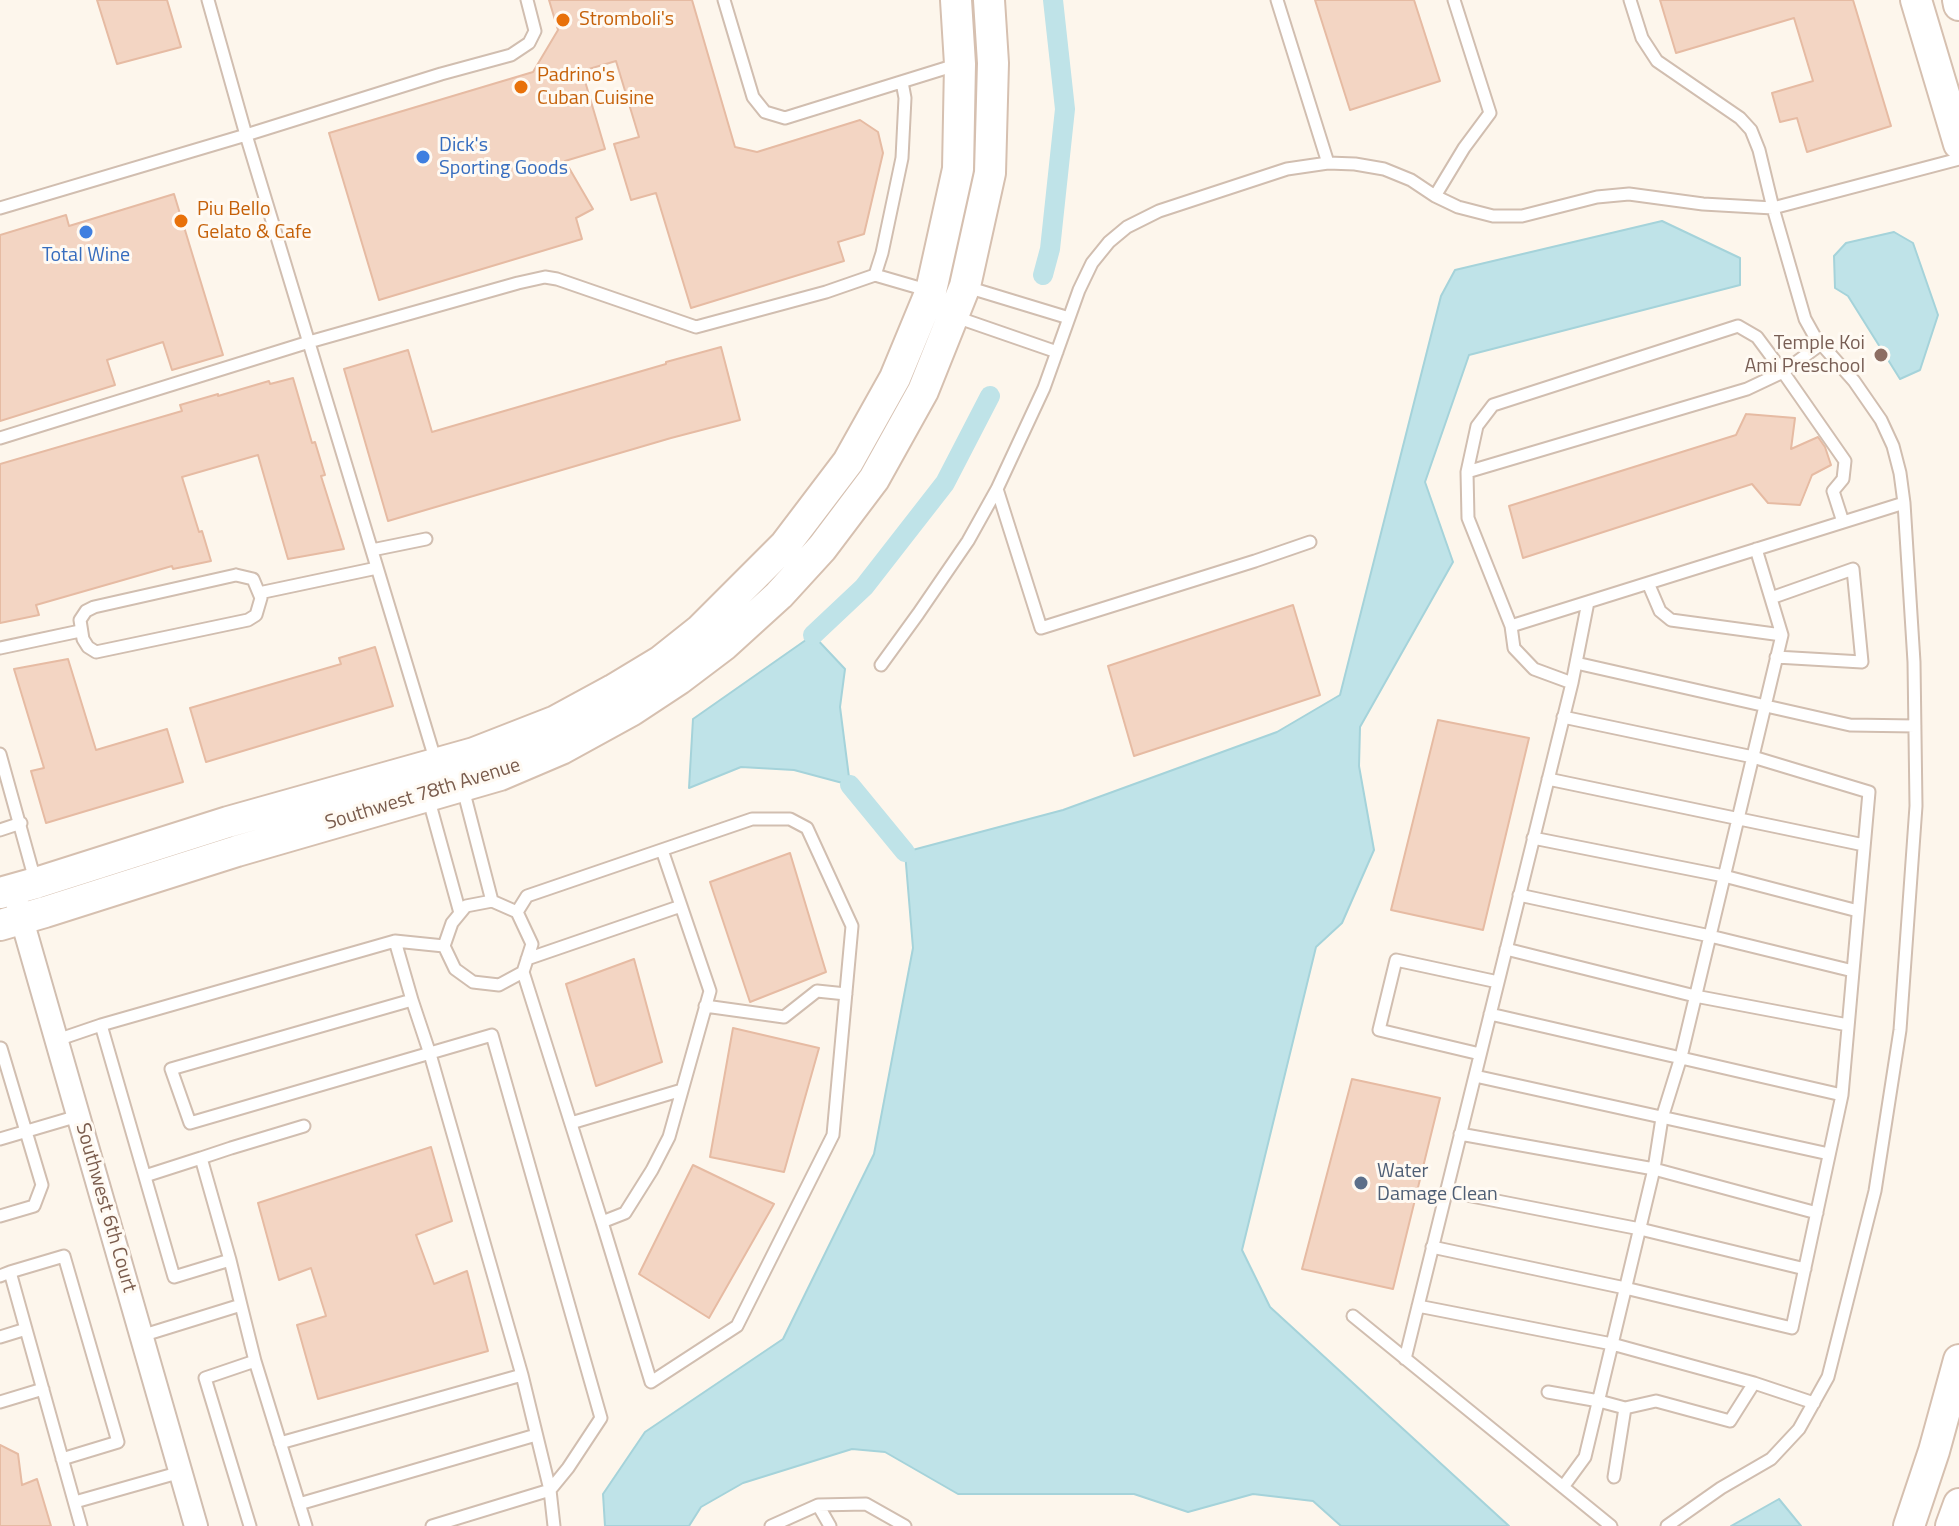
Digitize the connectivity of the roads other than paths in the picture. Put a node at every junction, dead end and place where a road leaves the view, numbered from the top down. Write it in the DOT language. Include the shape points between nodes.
graph roads {
  1 [pos="208,0"];
  2 [pos="527,0"];
  3 [pos="724,0"];
  4 [pos="956,0"];
  5 [pos="989,0"];
  6 [pos="1277,0"];
  7 [pos="1454,0"];
  8 [pos="1630,0"];
  9 [pos="1916,0"];
  10 [pos="960,64"];
  11 [pos="902,82"];
  12 [pos="246,135"];
  13 [pos="1959,144"];
  14 [pos="1959,159"];
  15 [pos="1328,163"];
  16 [pos="1435,196"];
  17 [pos="0,208"];
  18 [pos="1773,208"];
  19 [pos="875,275"];
  20 [pos="947,297"];
  21 [pos="1069,318"];
  22 [pos="309,342"];
  23 [pos="1821,344"];
  24 [pos="1057,352"];
  25 [pos="1783,372"];
  26 [pos="0,438"];
  27 [pos="1467,472"];
  28 [pos="997,489"];
  29 [pos="1904,503"];
  30 [pos="1843,522"];
  31 [pos="426,539"];
  32 [pos="1310,542"];
  33 [pos="1756,549"];
  34 [pos="372,550"];
  35 [pos="377,568"];
  36 [pos="1648,583"];
  37 [pos="259,593"];
  38 [pos="1771,598"];
  39 [pos="1588,602"];
  40 [pos="1511,626"];
  41 [pos="80,631"];
  42 [pos="1782,635"];
  43 [pos="0,648"];
  44 [pos="1776,657"];
  45 [pos="1576,663"];
  46 [pos="881,665"];
  47 [pos="1572,683"];
  48 [pos="1765,706"];
  49 [pos="1563,717"];
  50 [pos="1915,726"];
  51 [pos="474,753"];
  52 [pos="0,754"];
  53 [pos="1753,757"];
  54 [pos="436,762"];
  55 [pos="1548,779"];
  56 [pos="462,787"];
  57 [pos="428,796"];
  58 [pos="393,807"];
  59 [pos="1737,820"];
  60 [pos="21,823"];
  61 [pos="0,830"];
  62 [pos="1533,838"];
  63 [pos="1864,845"];
  64 [pos="662,850"];
  65 [pos="1724,876"];
  66 [pos="16,889"];
  67 [pos="1519,895"];
  68 [pos="492,901"];
  69 [pos="681,906"];
  70 [pos="1858,911"];
  71 [pos="517,912"];
  72 [pos="460,913"];
  73 [pos="22,919"];
  74 [pos="1710,936"];
  75 [pos="395,941"];
  76 [pos="444,946"];
  77 [pos="1506,949"];
  78 [pos="527,959"];
  79 [pos="1853,971"];
  80 [pos="523,972"];
  81 [pos="1498,982"];
  82 [pos="846,994"];
  83 [pos="1695,996"];
  84 [pos="412,1000"];
  85 [pos="705,1006"];
  86 [pos="1490,1014"];
  87 [pos="101,1025"];
  88 [pos="1848,1025"];
  89 [pos="57,1040"];
  90 [pos="1,1048"];
  91 [pos="430,1054"];
  92 [pos="1480,1054"];
  93 [pos="1681,1057"];
  94 [pos="1475,1076"];
  95 [pos="682,1090"];
  96 [pos="1842,1095"];
  97 [pos="78,1116"];
  98 [pos="1662,1118"];
  99 [pos="571,1123"];
  100 [pos="304,1126"];
  101 [pos="26,1132"];
  102 [pos="1460,1134"];
  103 [pos="0,1139"];
  104 [pos="1829,1154"];
  105 [pos="201,1158"];
  106 [pos="1654,1169"];
  107 [pos="145,1176"];
  108 [pos="1446,1191"];
  109 [pos="1817,1213"];
  110 [pos="0,1216"];
  111 [pos="602,1222"];
  112 [pos="1640,1229"];
  113 [pos="1432,1247"];
  114 [pos="230,1260"];
  115 [pos="1805,1269"];
  116 [pos="5,1274"];
  117 [pos="1625,1288"];
  118 [pos="241,1305"];
  119 [pos="1418,1306"];
  120 [pos="1353,1316"];
  121 [pos="26,1329"];
  122 [pos="141,1336"];
  123 [pos="0,1337"];
  124 [pos="1612,1344"];
  125 [pos="1405,1359"];
  126 [pos="1959,1360"];
  127 [pos="255,1361"];
  128 [pos="522,1375"];
  129 [pos="1754,1383"];
  130 [pos="43,1389"];
  131 [pos="1548,1392"];
  132 [pos="1599,1401"];
  133 [pos="0,1402"];
  134 [pos="1814,1403"];
  135 [pos="1625,1408"];
  136 [pos="536,1435"];
  137 [pos="280,1443"];
  138 [pos="62,1459"];
  139 [pos="181,1472"];
  140 [pos="1614,1477"];
  141 [pos="1563,1487"];
  142 [pos="550,1490"];
  143 [pos="75,1502"];
  144 [pos="299,1504"];
  145 [pos="1959,1504"];
  146 [pos="818,1505"];
  147 [pos="775,1525"];
  148 [pos="81,1526"];
  149 [pos="196,1526"];
  150 [pos="250,1526"];
  151 [pos="306,1526"];
  152 [pos="432,1526"];
  153 [pos="554,1526"];
  154 [pos="830,1526"];
  155 [pos="905,1526"];
  156 [pos="1611,1526"];
  157 [pos="1667,1526"];
  158 [pos="1909,1526"];
  159 [pos="1951,1526"];
  1 -- 12 [label="lane"];
  2 -- 12 [label="lane" via="535,31 529,43 511,55"];
  3 -- 11 [label="lane" via="753,97 765,112 785,118"];
  4 -- 10 [label="street"];
  5 -- 20 [label="street" via="990,173"];
  6 -- 15 [label="lane"];
  7 -- 16 [label="lane" via="1490,113"];
  8 -- 18 [label="lane" via="1642,38 1657,61 1751,130"];
  9 -- 13 [label="street"];
  10 -- 11 [label="lane"];
  10 -- 20 [label="street"];
  11 -- 19 [label="lane" via="902,158"];
  12 -- 17 [label="lane"];
  12 -- 22 [label="lane"];
  14 -- 18 [label="lane"];
  15 -- 16 [label="lane" via="1384,169"];
  15 -- 21 [label="lane" via="1287,169 1159,211 1127,227 1092,263"];
  16 -- 18 [label="lane" via="1493,216 1522,216 1629,194"];
  18 -- 23 [label="lane" via="1805,319"];
  19 -- 20 [label="lane"];
  19 -- 22 [label="lane" via="696,327 545,277"];
  20 -- 21 [label="lane"];
  20 -- 24 [label="lane"];
  20 -- 51 [label="street, Southwest 78th Avenue" via="848,462 785,545 700,630 613,690 556,721"];
  20 -- 56 [label="street, Southwest 78th Avenue" via="923,391 874,479 779,595 724,645 632,710 561,749"];
  21 -- 24 [label="lane"];
  22 -- 26 [label="lane"];
  22 -- 34 [label="lane"];
  23 -- 25 [label="lane"];
  23 -- 29 [label="lane" via="1881,420 1893,446"];
  24 -- 28 [label="lane"];
  25 -- 27 [label="lane" via="1747,389"];
  25 -- 27 [label="lane" via="1757,337 1738,326 1493,405 1477,426"];
  25 -- 30 [label="lane" via="1845,461 1843,479 1833,491"];
  27 -- 40 [label="lane" via="1468,518"];
  28 -- 32 [label="lane" via="1041,628"];
  28 -- 46 [label="lane" via="968,541"];
  29 -- 30 [label="lane"];
  29 -- 50 [label="lane"];
  30 -- 33 [label="lane"];
  31 -- 34 [label="lane"];
  33 -- 36 [label="lane"];
  33 -- 38 [label="lane"];
  34 -- 35 [label="lane"];
  35 -- 37 [label="lane"];
  35 -- 54 [label="lane"];
  36 -- 39 [label="lane"];
  36 -- 42 [label="lane" via="1660,611 1671,620"];
  37 -- 41 [label="lane" via="253,579 236,575 94,607 80,620"];
  37 -- 41 [label="lane" via="259,609 248,620 96,652"];
  38 -- 42 [label="lane"];
  38 -- 44 [label="lane" via="1853,569 1862,662"];
  39 -- 40 [label="lane"];
  39 -- 45 [label="lane"];
  40 -- 47 [label="lane" via="1514,648 1534,669"];
  41 -- 43 [label="lane"];
  42 -- 44 [label="lane"];
  44 -- 48 [label="lane"];
  45 -- 47 [label="lane"];
  45 -- 48 [label="lane"];
  47 -- 49 [label="lane"];
  48 -- 50 [label="lane" via="1850,725"];
  48 -- 53 [label="lane"];
  49 -- 53 [label="lane"];
  49 -- 55 [label="lane"];
  50 -- 134 [label="lane" via="1916,806 1897,1045 1875,1191 1828,1377"];
  51 -- 54 [label="street, Southwest 78th Avenue"];
  51 -- 57 [label="street"];
  52 -- 60 [label="lane"];
  53 -- 59 [label="lane"];
  53 -- 63 [label="lane" via="1869,792"];
  54 -- 58 [label="street"];
  54 -- 66 [label="street, Southwest 78th Avenue"];
  55 -- 59 [label="lane"];
  55 -- 62 [label="lane"];
  56 -- 57 [label="street, Southwest 78th Avenue"];
  56 -- 68 [label="lane"];
  57 -- 58 [label="street, Southwest 78th Avenue"];
  57 -- 72 [label="lane"];
  58 -- 73 [label="street, Southwest 78th Avenue"];
  59 -- 63 [label="lane"];
  59 -- 65 [label="lane"];
  60 -- 61 [label="lane"];
  60 -- 66 [label="lane"];
  62 -- 65 [label="lane"];
  62 -- 67 [label="lane"];
  63 -- 70 [label="lane"];
  64 -- 69 [label="lane"];
  64 -- 71 [label="lane" via="527,896"];
  64 -- 82 [label="lane" via="752,819 790,819 807,828 852,926"];
  65 -- 70 [label="lane"];
  65 -- 74 [label="lane"];
  66 -- 73 [label="street, Southwest 6th Court"];
  67 -- 74 [label="lane"];
  67 -- 77 [label="lane"];
  68 -- 71 [label="lane"];
  68 -- 72 [label="lane" via="466,906"];
  69 -- 78 [label="lane"];
  69 -- 85 [label="lane" via="710,991"];
  70 -- 79 [label="lane"];
  71 -- 78 [label="lane" via="532,944"];
  72 -- 76 [label="lane"];
  73 -- 89 [label="street, Southwest 6th Court"];
  74 -- 79 [label="lane"];
  74 -- 83 [label="lane"];
  75 -- 76 [label="lane"];
  75 -- 84 [label="lane"];
  75 -- 87 [label="lane"];
  76 -- 80 [label="lane" via="455,969 473,982 499,985"];
  77 -- 81 [label="lane"];
  77 -- 83 [label="lane"];
  78 -- 80 [label="lane"];
  79 -- 88 [label="lane"];
  80 -- 99 [label="lane"];
  81 -- 86 [label="lane"];
  81 -- 92 [label="lane" via="1396,960 1379,1030"];
  82 -- 85 [label="lane" via="817,991 784,1017"];
  82 -- 111 [label="lane" via="833,1135 737,1326 651,1382"];
  83 -- 88 [label="lane"];
  83 -- 93 [label="lane"];
  84 -- 91 [label="lane"];
  84 -- 91 [label="lane" via="171,1069 190,1123"];
  85 -- 95 [label="lane"];
  86 -- 92 [label="lane"];
  86 -- 93 [label="lane"];
  87 -- 89 [label="lane"];
  87 -- 107 [label="lane"];
  88 -- 96 [label="lane"];
  89 -- 97 [label="street, Southwest 6th Court"];
  90 -- 101 [label="lane"];
  91 -- 128 [label="lane"];
  91 -- 142 [label="lane" via="492,1035 601,1418"];
  92 -- 94 [label="lane"];
  93 -- 96 [label="lane"];
  93 -- 98 [label="lane"];
  94 -- 98 [label="lane"];
  94 -- 102 [label="lane"];
  95 -- 99 [label="lane"];
  95 -- 111 [label="lane" via="669,1137 652,1170 625,1213"];
  96 -- 104 [label="lane"];
  97 -- 101 [label="lane"];
  97 -- 122 [label="street, Southwest 6th Court"];
  98 -- 104 [label="lane"];
  98 -- 106 [label="lane"];
  99 -- 111 [label="lane"];
  100 -- 105 [label="lane"];
  101 -- 103 [label="lane"];
  101 -- 110 [label="lane" via="42,1185 34,1206"];
  102 -- 106 [label="lane"];
  102 -- 108 [label="lane"];
  104 -- 109 [label="lane"];
  105 -- 107 [label="lane"];
  105 -- 114 [label="lane"];
  106 -- 109 [label="lane"];
  106 -- 112 [label="lane"];
  107 -- 114 [label="lane" via="174,1277"];
  108 -- 112 [label="lane"];
  108 -- 113 [label="lane"];
  109 -- 115 [label="lane"];
  112 -- 115 [label="lane"];
  112 -- 117 [label="lane"];
  113 -- 117 [label="lane"];
  113 -- 119 [label="lane"];
  114 -- 118 [label="lane"];
  115 -- 117 [label="lane" via="1792,1328"];
  116 -- 121 [label="lane"];
  116 -- 138 [label="lane" via="64,1256 118,1442"];
  117 -- 124 [label="lane"];
  118 -- 122 [label="lane"];
  118 -- 127 [label="lane"];
  119 -- 124 [label="lane"];
  119 -- 125 [label="lane"];
  120 -- 125 [label="lane"];
  121 -- 123 [label="lane"];
  121 -- 130 [label="lane"];
  122 -- 139 [label="street, Southwest 6th Court"];
  124 -- 129 [label="lane"];
  124 -- 132 [label="lane"];
  125 -- 141 [label="lane"];
  126 -- 158 [label="street"];
  127 -- 137 [label="lane"];
  127 -- 150 [label="lane" via="205,1378"];
  128 -- 136 [label="lane"];
  128 -- 137 [label="lane"];
  129 -- 134 [label="lane"];
  129 -- 135 [label="lane" via="1730,1421 1656,1401"];
  130 -- 133 [label="lane"];
  130 -- 138 [label="lane"];
  131 -- 132 [label="lane"];
  132 -- 135 [label="lane"];
  132 -- 141 [label="lane" via="1585,1457"];
  134 -- 157 [label="lane" via="1771,1459"];
  135 -- 140 [label="lane"];
  136 -- 142 [label="lane"];
  136 -- 144 [label="lane"];
  137 -- 144 [label="lane"];
  138 -- 143 [label="lane"];
  139 -- 143 [label="lane"];
  139 -- 149 [label="street, Southwest 6th Court"];
  141 -- 156 [label="lane"];
  142 -- 152 [label="lane"];
  142 -- 153 [label="lane"];
  143 -- 148 [label="lane"];
  144 -- 151 [label="lane"];
  145 -- 159 [label="street"];
  146 -- 147 [label="lane"];
  146 -- 154 [label="lane"];
  146 -- 155 [label="lane" via="866,1504"];
}
